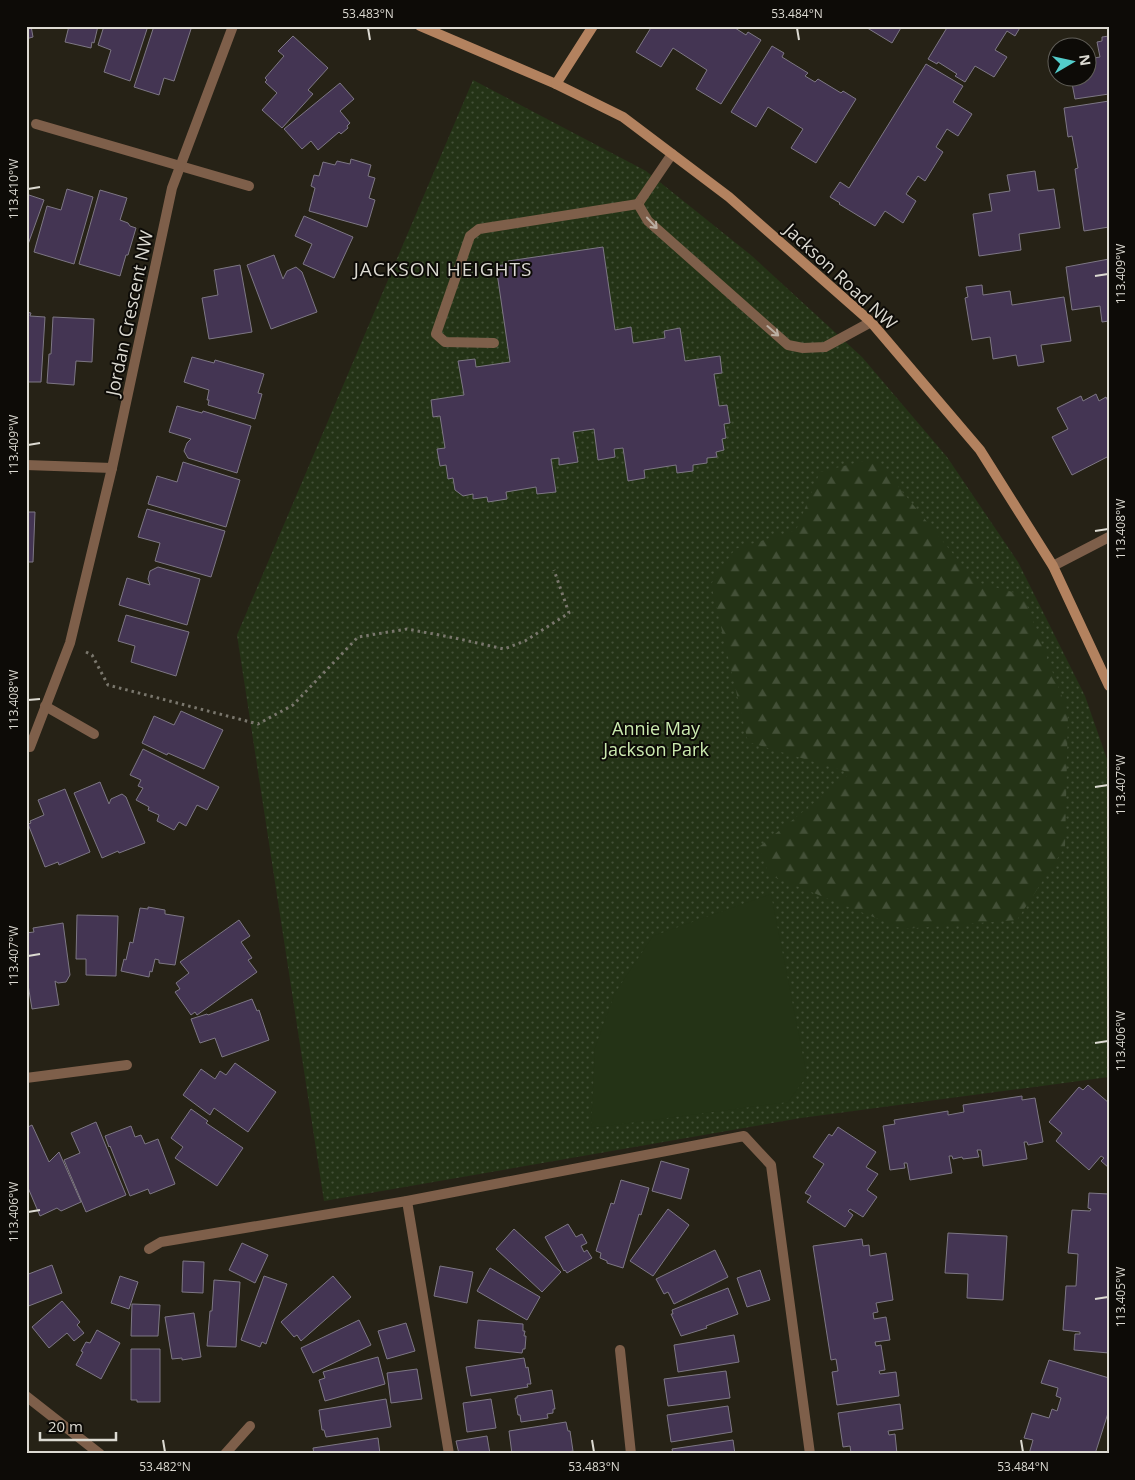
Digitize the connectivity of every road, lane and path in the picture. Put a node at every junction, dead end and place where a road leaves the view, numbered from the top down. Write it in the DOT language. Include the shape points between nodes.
graph roads {
  1 [pos="233,26"];
  2 [pos="420,26"];
  3 [pos="593,26"];
  4 [pos="556,84"];
  5 [pos="36,124"];
  6 [pos="672,154"];
  7 [pos="180,167"];
  8 [pos="249,186"];
  9 [pos="638,204"];
  10 [pos="871,322"];
  11 [pos="494,343"];
  12 [pos="26,465"];
  13 [pos="112,468"];
  14 [pos="1109,537"];
  15 [pos="1053,566"];
  16 [pos="554,570"];
  17 [pos="70,643"];
  18 [pos="1109,686"];
  19 [pos="45,706"];
  20 [pos="94,734"];
  21 [pos="26,747"];
  22 [pos="127,1065"];
  23 [pos="26,1078"];
  24 [pos="407,1201"];
  25 [pos="149,1250"];
  26 [pos="620,1350"];
  27 [pos="26,1396"];
  28 [pos="250,1426"];
  29 [pos="100,1454"];
  30 [pos="225,1454"];
  31 [pos="450,1454"];
  32 [pos="631,1454"];
  33 [pos="810,1454"];
  1 -- 7 [label="street, Jordan Crescent NW"];
  2 -- 4 [label="street, Jackson Road NW"];
  3 -- 4 [label="street"];
  4 -- 6 [label="street, Jackson Road NW" via="623,117"];
  5 -- 7 [label="street"];
  6 -- 9 [label="street"];
  6 -- 10 [label="street, Jackson Road NW" via="729,197"];
  7 -- 8 [label="street"];
  7 -- 13 [label="street, Jordan Crescent NW" via="172,188"];
  9 -- 10 [label="street, one-way" via="648,221 788,345 825,347"];
  9 -- 11 [label="street" via="479,228 470,236 436,334 445,342"];
  10 -- 15 [label="street, Jackson Road NW" via="980,450"];
  12 -- 13 [label="street"];
  13 -- 17 [label="street, Jordan Crescent NW"];
  14 -- 15 [label="street"];
  15 -- 18 [label="street, Jackson Road NW"];
  16 -- 17 [label="path" via="569,613 525,640 504,649 407,629 358,637 293,705 258,724 108,685 92,655"];
  17 -- 19 [label="street, Jordan Crescent NW"];
  19 -- 20 [label="street"];
  19 -- 21 [label="street, Jordan Crescent NW" via="30,747"];
  22 -- 23 [label="street"];
  24 -- 25 [label="street" via="161,1242"];
  24 -- 31 [label="street"];
  24 -- 33 [label="street" via="744,1136 772,1165"];
  26 -- 32 [label="street"];
  27 -- 29 [label="street"];
  28 -- 30 [label="street"];
}
